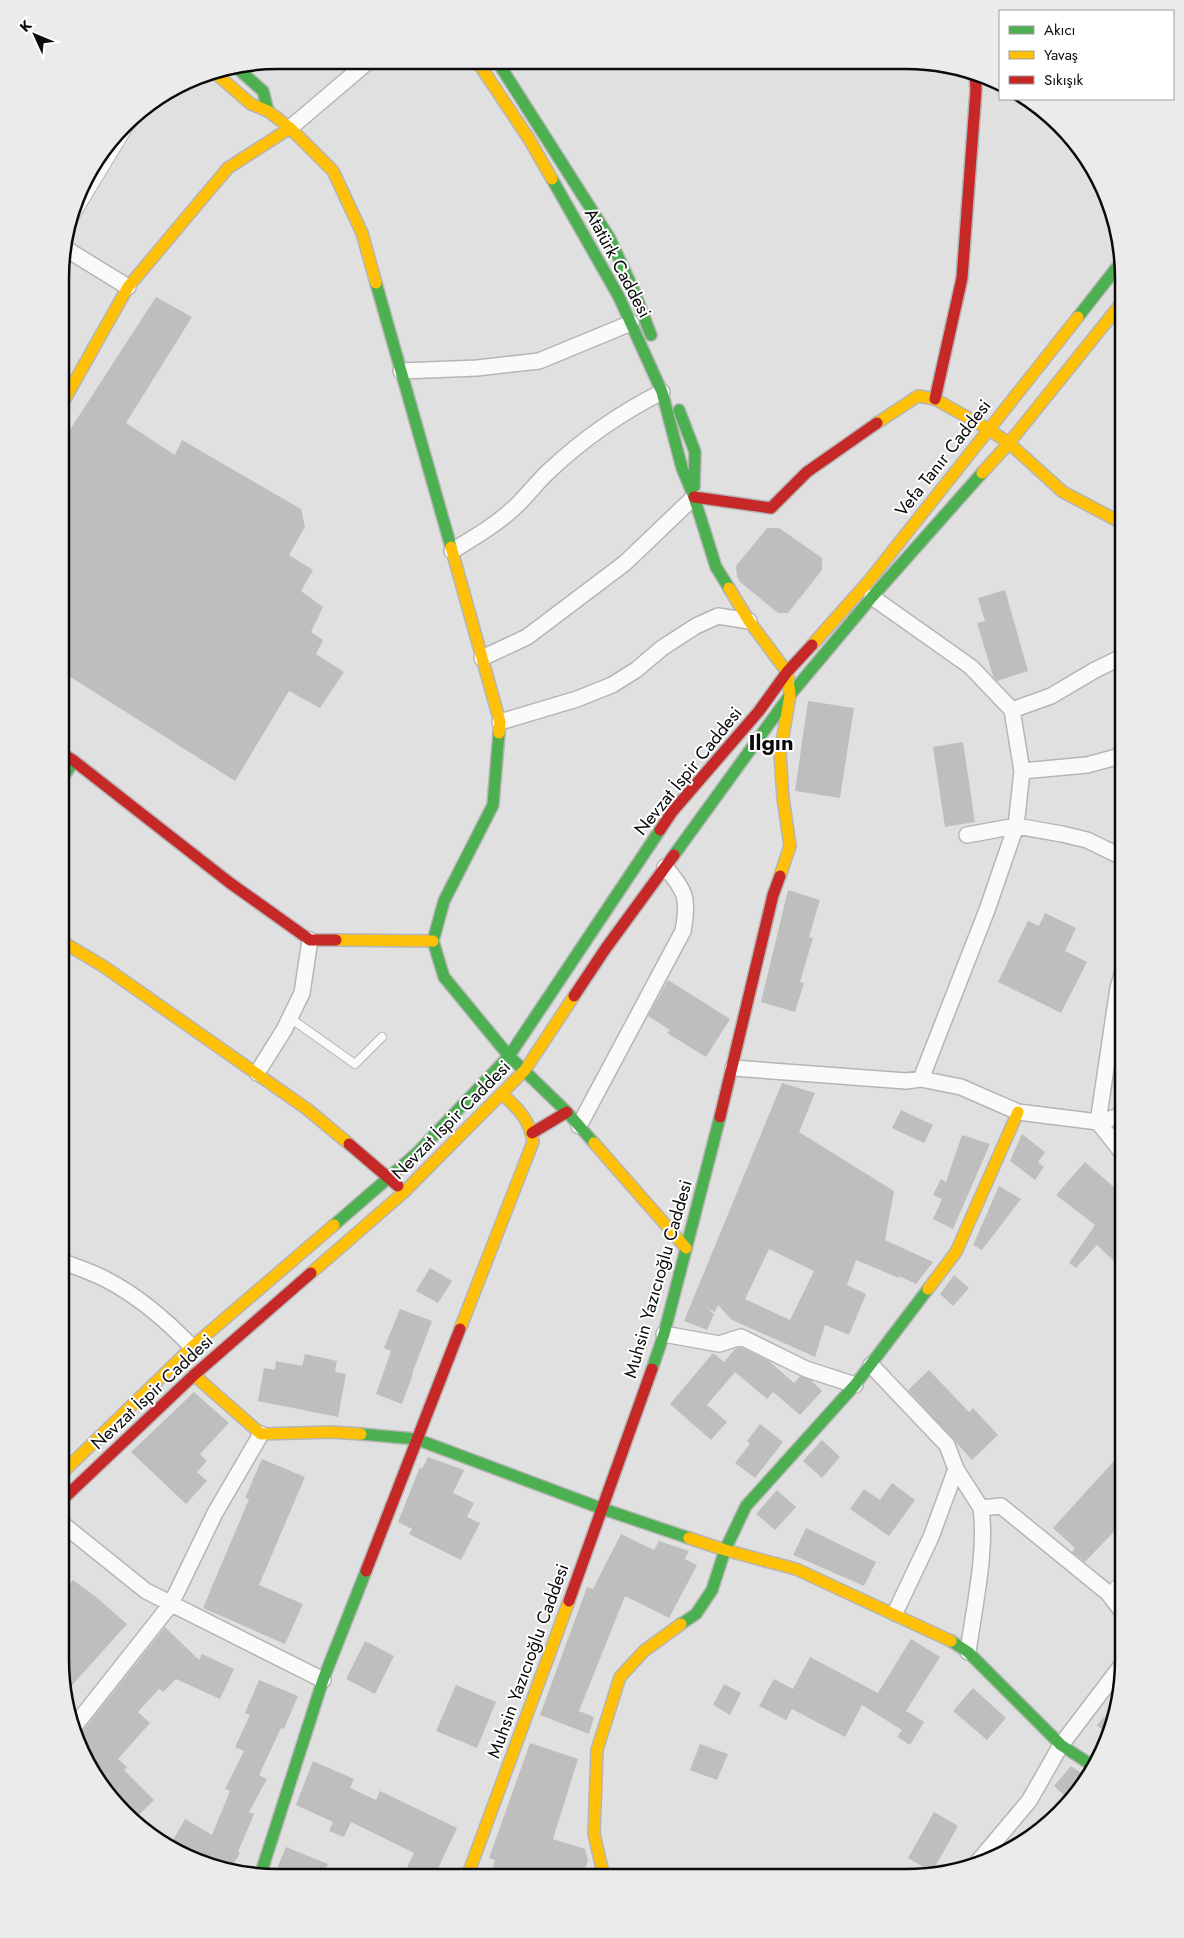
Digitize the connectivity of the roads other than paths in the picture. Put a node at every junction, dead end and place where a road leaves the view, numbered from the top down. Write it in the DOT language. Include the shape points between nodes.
graph roads {
  1 [pos="359,69"];
  2 [pos="482,69"];
  3 [pos="502,69"];
  4 [pos="242,72"];
  5 [pos="221,77"];
  6 [pos="975,81"];
  7 [pos="268,110"];
  8 [pos="290,128"];
  9 [pos="122,139"];
  10 [pos="83,203"];
  11 [pos="71,252"];
  12 [pos="1115,270"];
  13 [pos="128,287"];
  14 [pos="1115,311"];
  15 [pos="631,323"];
  16 [pos="654,345"];
  17 [pos="661,363"];
  18 [pos="401,371"];
  19 [pos="69,392"];
  20 [pos="662,392"];
  21 [pos="935,399"];
  22 [pos="988,429"];
  23 [pos="1009,443"];
  24 [pos="694,497"];
  25 [pos="1115,519"];
  26 [pos="452,551"];
  27 [pos="872,597"];
  28 [pos="749,621"];
  29 [pos="482,658"];
  30 [pos="1115,660"];
  31 [pos="787,672"];
  32 [pos="790,695"];
  33 [pos="1012,710"];
  34 [pos="500,722"];
  35 [pos="1115,758"];
  36 [pos="69,759"];
  37 [pos="74,762"];
  38 [pos="69,769"];
  39 [pos="1022,771"];
  40 [pos="1016,826"];
  41 [pos="967,835"];
  42 [pos="1115,854"];
  43 [pos="665,867"];
  44 [pos="310,940"];
  45 [pos="433,941"];
  46 [pos="69,946"];
  47 [pos="1115,1008"];
  48 [pos="290,1018"];
  49 [pos="382,1037"];
  50 [pos="509,1056"];
  51 [pos="733,1068"];
  52 [pos="525,1070"];
  53 [pos="257,1074"];
  54 [pos="921,1079"];
  55 [pos="502,1094"];
  56 [pos="567,1112"];
  57 [pos="1018,1112"];
  58 [pos="1115,1117"];
  59 [pos="1098,1122"];
  60 [pos="579,1126"];
  61 [pos="532,1133"];
  62 [pos="1115,1144"];
  63 [pos="389,1178"];
  64 [pos="404,1192"];
  65 [pos="686,1248"];
  66 [pos="69,1265"];
  67 [pos="664,1334"];
  68 [pos="192,1347"];
  69 [pos="871,1365"];
  70 [pos="194,1375"];
  71 [pos="855,1385"];
  72 [pos="261,1434"];
  73 [pos="416,1439"];
  74 [pos="69,1466"];
  75 [pos="956,1469"];
  76 [pos="69,1493"];
  77 [pos="981,1508"];
  78 [pos="603,1510"];
  79 [pos="69,1529"];
  80 [pos="725,1550"];
  81 [pos="1115,1585"];
  82 [pos="1108,1593"];
  83 [pos="1115,1602"];
  84 [pos="171,1604"];
  85 [pos="895,1613"];
  86 [pos="968,1652"];
  87 [pos="1115,1674"];
  88 [pos="323,1680"];
  89 [pos="79,1722"];
  90 [pos="1061,1745"];
  91 [pos="1088,1763"];
  92 [pos="985,1853"];
  93 [pos="262,1869"];
  94 [pos="470,1869"];
  95 [pos="602,1869"];
  1 -- 8 [label="street"];
  2 -- 15 [label="street, Atatürk Caddesi" via="529,139 600,260"];
  3 -- 16 [label="street, Atatürk Caddesi" via="609,237"];
  4 -- 7 [label="street" via="263,91"];
  5 -- 7 [label="street" via="251,104"];
  6 -- 21 [label="street" via="962,278"];
  7 -- 8 [label="street"];
  8 -- 13 [label="street" via="228,168"];
  8 -- 18 [label="street" via="333,171 362,233"];
  9 -- 10 [label="lane"];
  11 -- 13 [label="street"];
  12 -- 22 [label="street, Vefa Tanır Caddesi"];
  13 -- 19 [label="street"];
  14 -- 23 [label="street, Vefa Tanır Caddesi"];
  15 -- 18 [label="street" via="539,361 477,368"];
  15 -- 20 [label="street, Atatürk Caddesi"];
  17 -- 24 [label="street, Atatürk Caddesi" via="695,452"];
  18 -- 26 [label="street"];
  20 -- 24 [label="street, Atatürk Caddesi" via="682,468"];
  20 -- 26 [label="street" via="617,418 568,454 515,507"];
  21 -- 22 [label="street"];
  21 -- 24 [label="street" via="918,396 895,410 808,472 771,508"];
  22 -- 23 [label="street"];
  22 -- 31 [label="street, Vefa Tanır Caddesi" via="868,582"];
  23 -- 25 [label="street" via="1063,492"];
  23 -- 27 [label="street, Vefa Tanır Caddesi"];
  24 -- 28 [label="street, Atatürk Caddesi" via="716,567"];
  24 -- 29 [label="street" via="625,563 527,637"];
  26 -- 29 [label="street"];
  27 -- 32 [label="street, Vefa Tanır Caddesi"];
  27 -- 33 [label="street" via="971,667"];
  28 -- 31 [label="street, Atatürk Caddesi"];
  28 -- 34 [label="street" via="718,616 662,648 612,685"];
  29 -- 34 [label="street"];
  30 -- 33 [label="street" via="1051,696"];
  31 -- 32 [label="street, Muhsin Yazıcıoğlu Caddesi"];
  31 -- 50 [label="street, Nevzat İspir Caddesi" via="759,711 672,812"];
  32 -- 43 [label="street, Nevzat İspir Caddesi"];
  32 -- 51 [label="street, Muhsin Yazıcıoğlu Caddesi" via="780,754 790,846 773,895"];
  33 -- 39 [label="street"];
  34 -- 45 [label="street" via="493,805 444,901"];
  35 -- 39 [label="street" via="1087,765"];
  36 -- 37 [label="street"];
  37 -- 38 [label="street"];
  37 -- 44 [label="street" via="230,883"];
  39 -- 40 [label="street"];
  40 -- 41 [label="street"];
  40 -- 42 [label="street" via="1087,840"];
  40 -- 54 [label="street"];
  43 -- 52 [label="street, Nevzat İspir Caddesi" via="606,948"];
  43 -- 60 [label="street" via="681,885 688,908 683,931"];
  44 -- 45 [label="street"];
  44 -- 48 [label="street" via="302,993"];
  45 -- 50 [label="street" via="444,978"];
  46 -- 53 [label="street" via="104,966"];
  47 -- 59 [label="street"];
  48 -- 49 [label="lane" via="355,1064"];
  48 -- 53 [label="street"];
  50 -- 52 [label="street"];
  50 -- 63 [label="street, Nevzat İspir Caddesi"];
  51 -- 54 [label="street"];
  51 -- 65 [label="street, Muhsin Yazıcıoğlu Caddesi"];
  52 -- 55 [label="street, Nevzat İspir Caddesi"];
  52 -- 56 [label="street"];
  53 -- 63 [label="street" via="307,1109"];
  54 -- 57 [label="street" via="961,1088"];
  55 -- 61 [label="street" via="523,1113"];
  55 -- 64 [label="street, Nevzat İspir Caddesi"];
  56 -- 60 [label="street"];
  56 -- 61 [label="street"];
  57 -- 59 [label="street"];
  57 -- 69 [label="street" via="956,1252"];
  58 -- 59 [label="street"];
  59 -- 62 [label="street"];
  60 -- 65 [label="street"];
  61 -- 73 [label="street" via="533,1142"];
  63 -- 64 [label="street"];
  63 -- 68 [label="street, Nevzat İspir Caddesi"];
  64 -- 70 [label="street, Nevzat İspir Caddesi"];
  65 -- 67 [label="street, Muhsin Yazıcıoğlu Caddesi"];
  66 -- 68 [label="street" via="107,1280 140,1300"];
  67 -- 71 [label="street" via="720,1344 741,1337 806,1369"];
  67 -- 78 [label="street, Muhsin Yazıcıoğlu Caddesi"];
  68 -- 74 [label="street, Nevzat İspir Caddesi"];
  69 -- 71 [label="street"];
  69 -- 75 [label="street" via="947,1445"];
  70 -- 72 [label="street"];
  70 -- 76 [label="street, Nevzat İspir Caddesi"];
  71 -- 80 [label="street" via="746,1506"];
  72 -- 73 [label="street" via="332,1432"];
  72 -- 84 [label="street" via="215,1513"];
  73 -- 78 [label="street"];
  73 -- 88 [label="street"];
  75 -- 77 [label="street"];
  75 -- 85 [label="street" via="931,1537"];
  77 -- 82 [label="street" via="1001,1506"];
  77 -- 86 [label="street" via="982,1549"];
  78 -- 80 [label="street"];
  78 -- 94 [label="street, Muhsin Yazıcıoğlu Caddesi"];
  79 -- 84 [label="street" via="146,1591"];
  80 -- 85 [label="street" via="796,1568"];
  80 -- 95 [label="street" via="712,1590 696,1614 644,1651 620,1678 597,1750 594,1834"];
  81 -- 82 [label="lane"];
  82 -- 83 [label="street"];
  84 -- 88 [label="street"];
  84 -- 89 [label="street"];
  85 -- 86 [label="street" via="946,1637"];
  86 -- 90 [label="street"];
  87 -- 90 [label="street"];
  88 -- 93 [label="street"];
  90 -- 91 [label="street"];
  90 -- 92 [label="street" via="1029,1801"];
}
